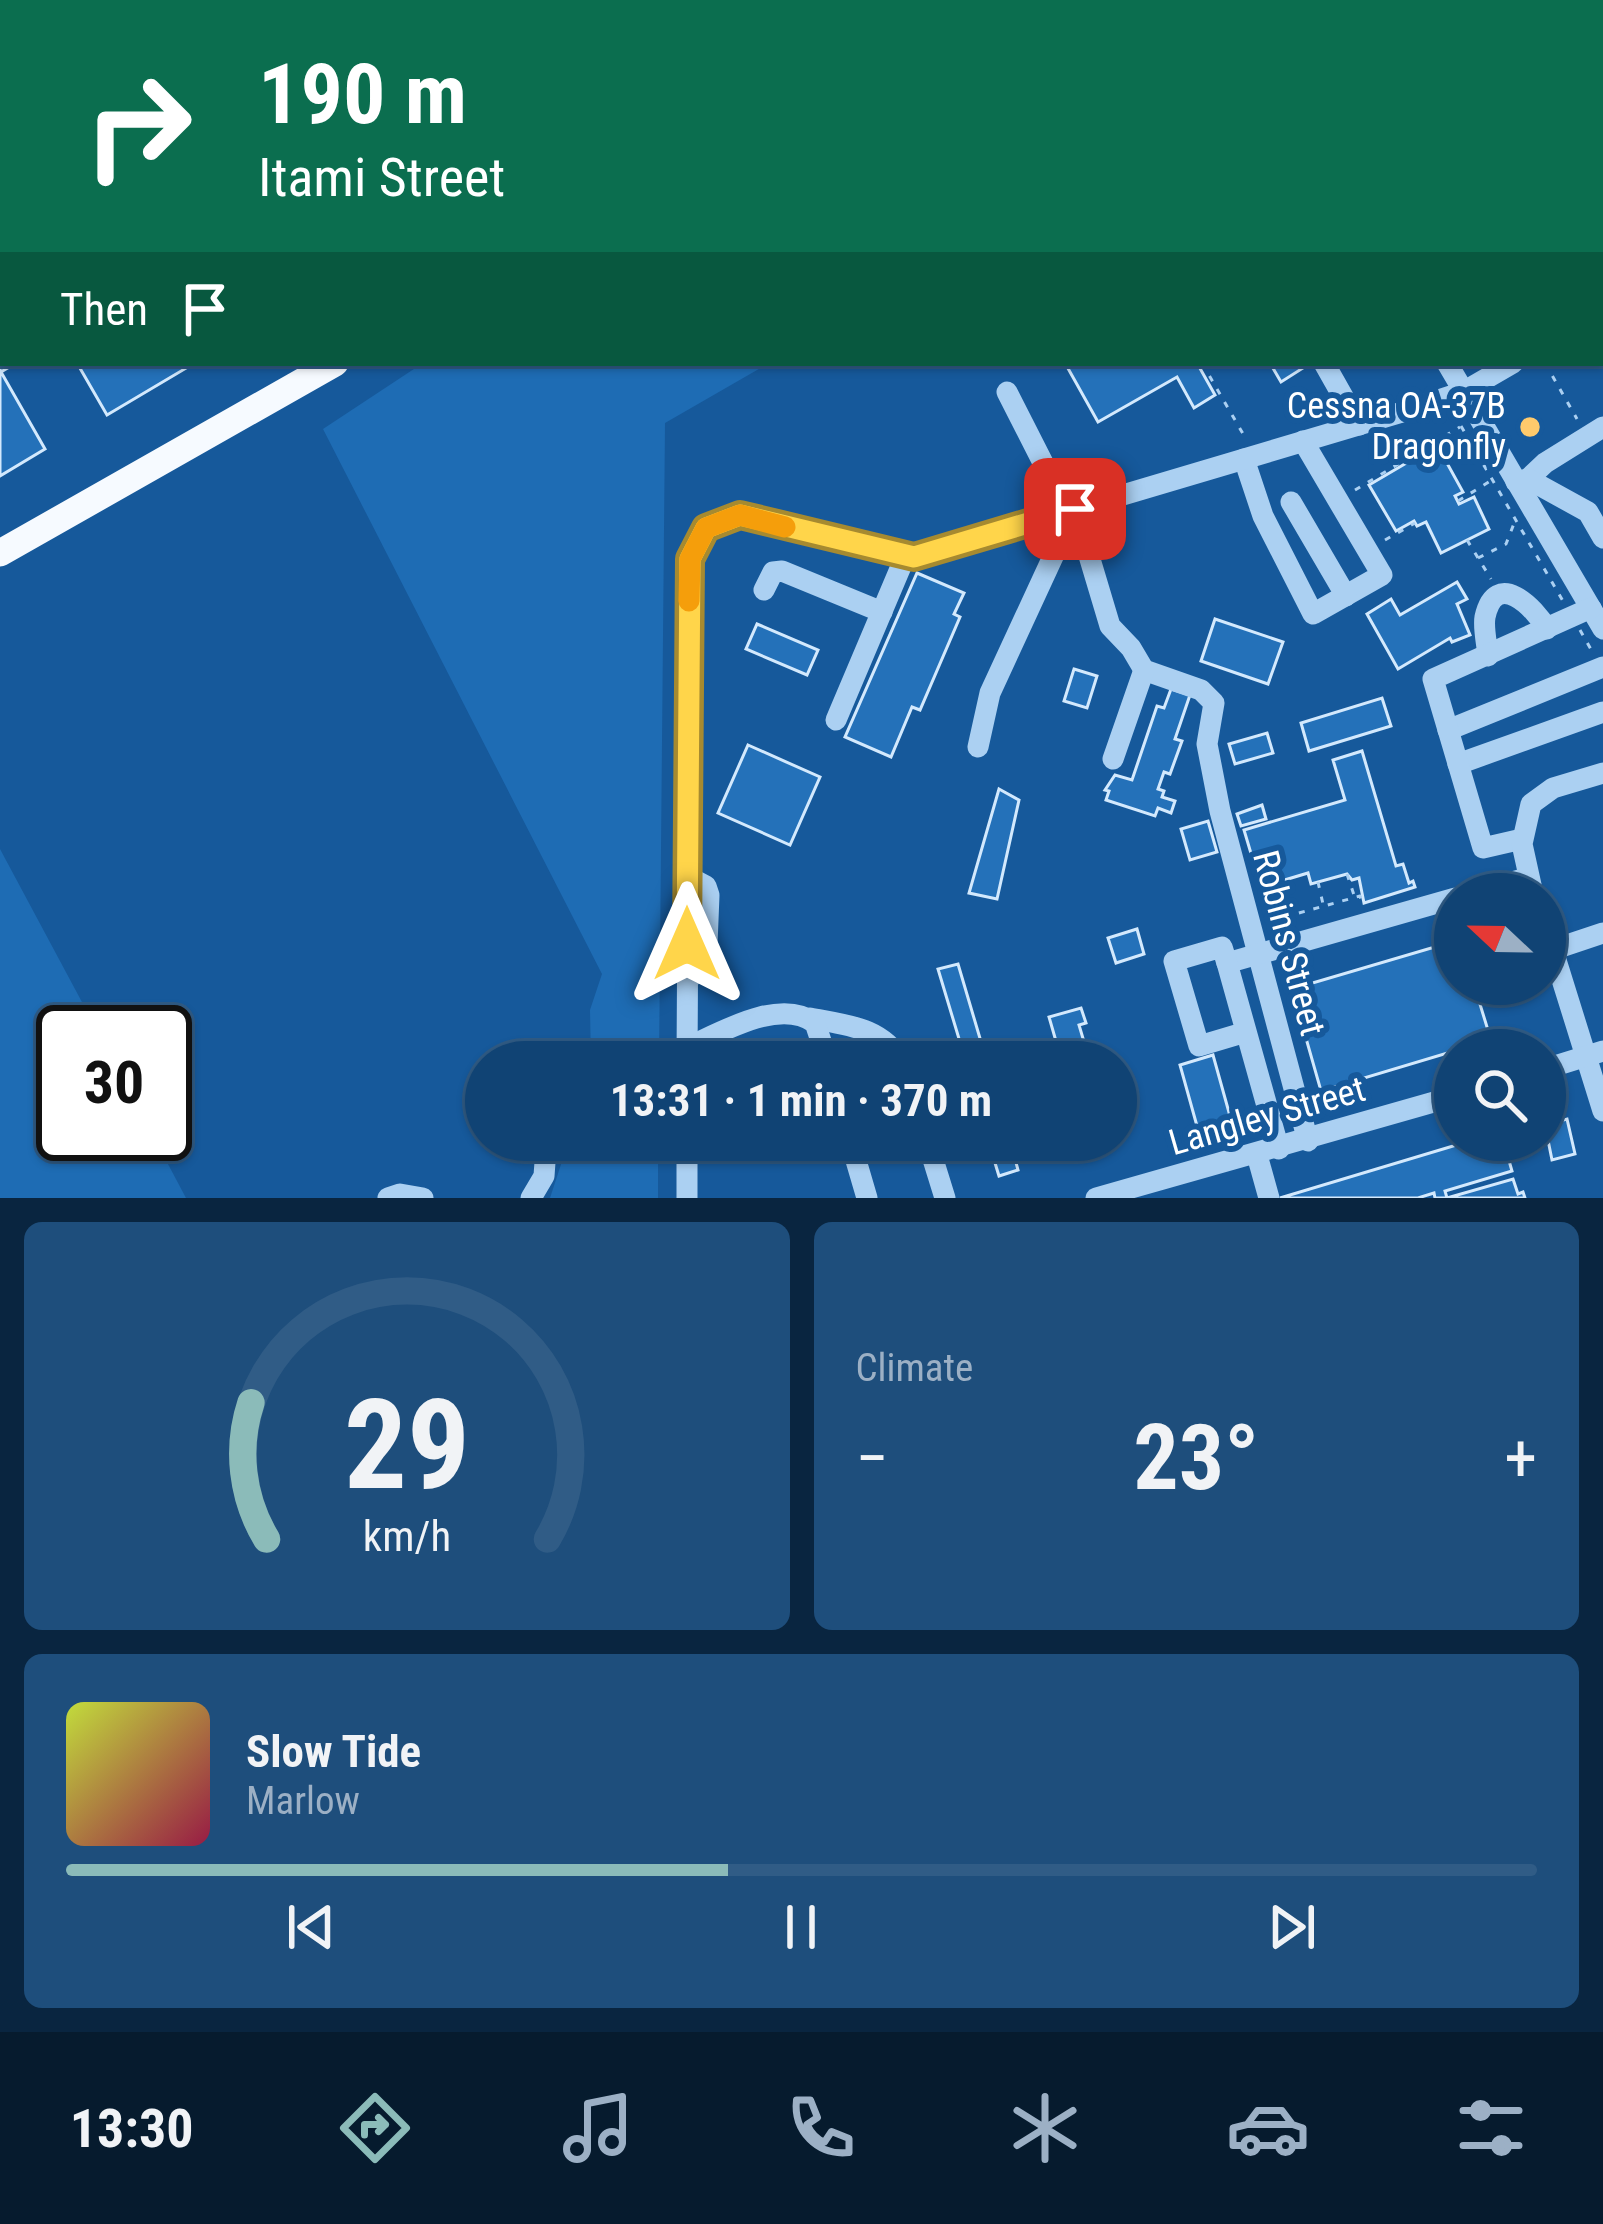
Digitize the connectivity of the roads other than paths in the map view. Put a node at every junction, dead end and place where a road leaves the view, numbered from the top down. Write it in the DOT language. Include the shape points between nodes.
graph roads {
  1 [pos="330,366"];
  2 [pos="1326,366"];
  3 [pos="1449,366"];
  4 [pos="1508,366"];
  5 [pos="1007,392"];
  6 [pos="1463,392"];
  7 [pos="1360,424"];
  8 [pos="1595,431"];
  9 [pos="1303,441"];
  10 [pos="1250,457"];
  11 [pos="1522,480"];
  12 [pos="1334,492"];
  13 [pos="1291,502"];
  14 [pos="1071,509"];
  15 [pos="1263,516"];
  16 [pos="1603,538"];
  17 [pos="0,553"];
  18 [pos="905,557"];
  19 [pos="764,590"];
  20 [pos="1346,596"];
  21 [pos="882,612"];
  22 [pos="1581,613"];
  23 [pos="1547,629"];
  24 [pos="1603,629"];
  25 [pos="1488,656"];
  26 [pos="1602,667"];
  27 [pos="1144,670"];
  28 [pos="1603,712"];
  29 [pos="836,720"];
  30 [pos="1448,730"];
  31 [pos="978,747"];
  32 [pos="1113,759"];
  33 [pos="1459,764"];
  34 [pos="1603,773"];
  35 [pos="1522,838"];
  36 [pos="1527,873"];
  37 [pos="1434,904"];
  38 [pos="1603,933"];
  39 [pos="1566,945"];
  40 [pos="1258,953"];
  41 [pos="1227,963"];
  42 [pos="1566,979"];
  43 [pos="810,1018"];
  44 [pos="1246,1032"];
  45 [pos="687,1041"];
  46 [pos="711,1041"];
  47 [pos="822,1041"];
  48 [pos="887,1041"];
  49 [pos="1594,1054"];
  50 [pos="1434,1102"];
  51 [pos="1603,1111"];
  52 [pos="1308,1141"];
  53 [pos="1280,1149"];
  54 [pos="1257,1155"];
  55 [pos="687,1161"];
  56 [pos="856,1161"];
  57 [pos="934,1161"];
  58 [pos="544,1162"];
  59 [pos="388,1198"];
  60 [pos="423,1198"];
  61 [pos="530,1198"];
  62 [pos="687,1198"];
  63 [pos="867,1198"];
  64 [pos="946,1198"];
  65 [pos="1096,1198"];
  66 [pos="1269,1198"];
  1 -- 17 [label="main road"];
  2 -- 7 [label="street"];
  3 -- 6 [label="street"];
  4 -- 6 [label="street"];
  5 -- 14 [label="street"];
  6 -- 7 [label="street"];
  6 -- 11 [label="street" via="1470,423"];
  7 -- 9 [label="street"];
  8 -- 11 [label="street"];
  9 -- 10 [label="street"];
  9 -- 12 [label="street"];
  10 -- 14 [label="street"];
  10 -- 15 [label="street"];
  11 -- 16 [label="street" via="1588,512"];
  11 -- 22 [label="street"];
  12 -- 13 [label="street"];
  12 -- 20 [label="street" via="1382,575"];
  13 -- 15 [label="street"];
  13 -- 20 [label="street"];
  14 -- 18 [label="street"];
  14 -- 27 [label="street" via="1109,626"];
  14 -- 31 [label="street" via="996,678"];
  15 -- 20 [label="street" via="1313,614"];
  18 -- 21 [label="street"];
  18 -- 45 [label="street" via="740,515 706,528 690,559"];
  19 -- 21 [label="street" via="782,571"];
  21 -- 29 [label="street"];
  22 -- 23 [label="street"];
  22 -- 24 [label="street"];
  23 -- 25 [label="street"];
  23 -- 25 [label="street" via="1521,596 1504,595 1485,618"];
  25 -- 30 [label="street" via="1433,679"];
  26 -- 30 [label="street"];
  27 -- 32 [label="street"];
  27 -- 40 [label="street, Robins Street" via="1201,690 1214,703 1207,744"];
  28 -- 33 [label="street"];
  30 -- 33 [label="street"];
  33 -- 35 [label="street" via="1483,848"];
  34 -- 35 [label="street" via="1531,804"];
  35 -- 36 [label="street"];
  37 -- 40 [label="street"];
  38 -- 39 [label="street"];
  40 -- 41 [label="street"];
  40 -- 52 [label="street, Robins Street"];
  41 -- 44 [label="street"];
  41 -- 44 [label="street" via="1222,946 1174,961 1199,1046"];
  42 -- 49 [label="street"];
  43 -- 46 [label="street" via="788,1012"];
  43 -- 47 [label="street"];
  43 -- 48 [label="street"];
  44 -- 53 [label="street"];
  49 -- 51 [label="street"];
  50 -- 52 [label="street, Langley Street"];
  52 -- 53 [label="street, Langley Street"];
  53 -- 54 [label="street, Langley Street"];
  54 -- 65 [label="street, Langley Street"];
  54 -- 66 [label="street"];
  55 -- 62 [label="street"];
  56 -- 63 [label="street"];
  57 -- 64 [label="street"];
  58 -- 61 [label="street"];
  59 -- 60 [label="street"];
}
